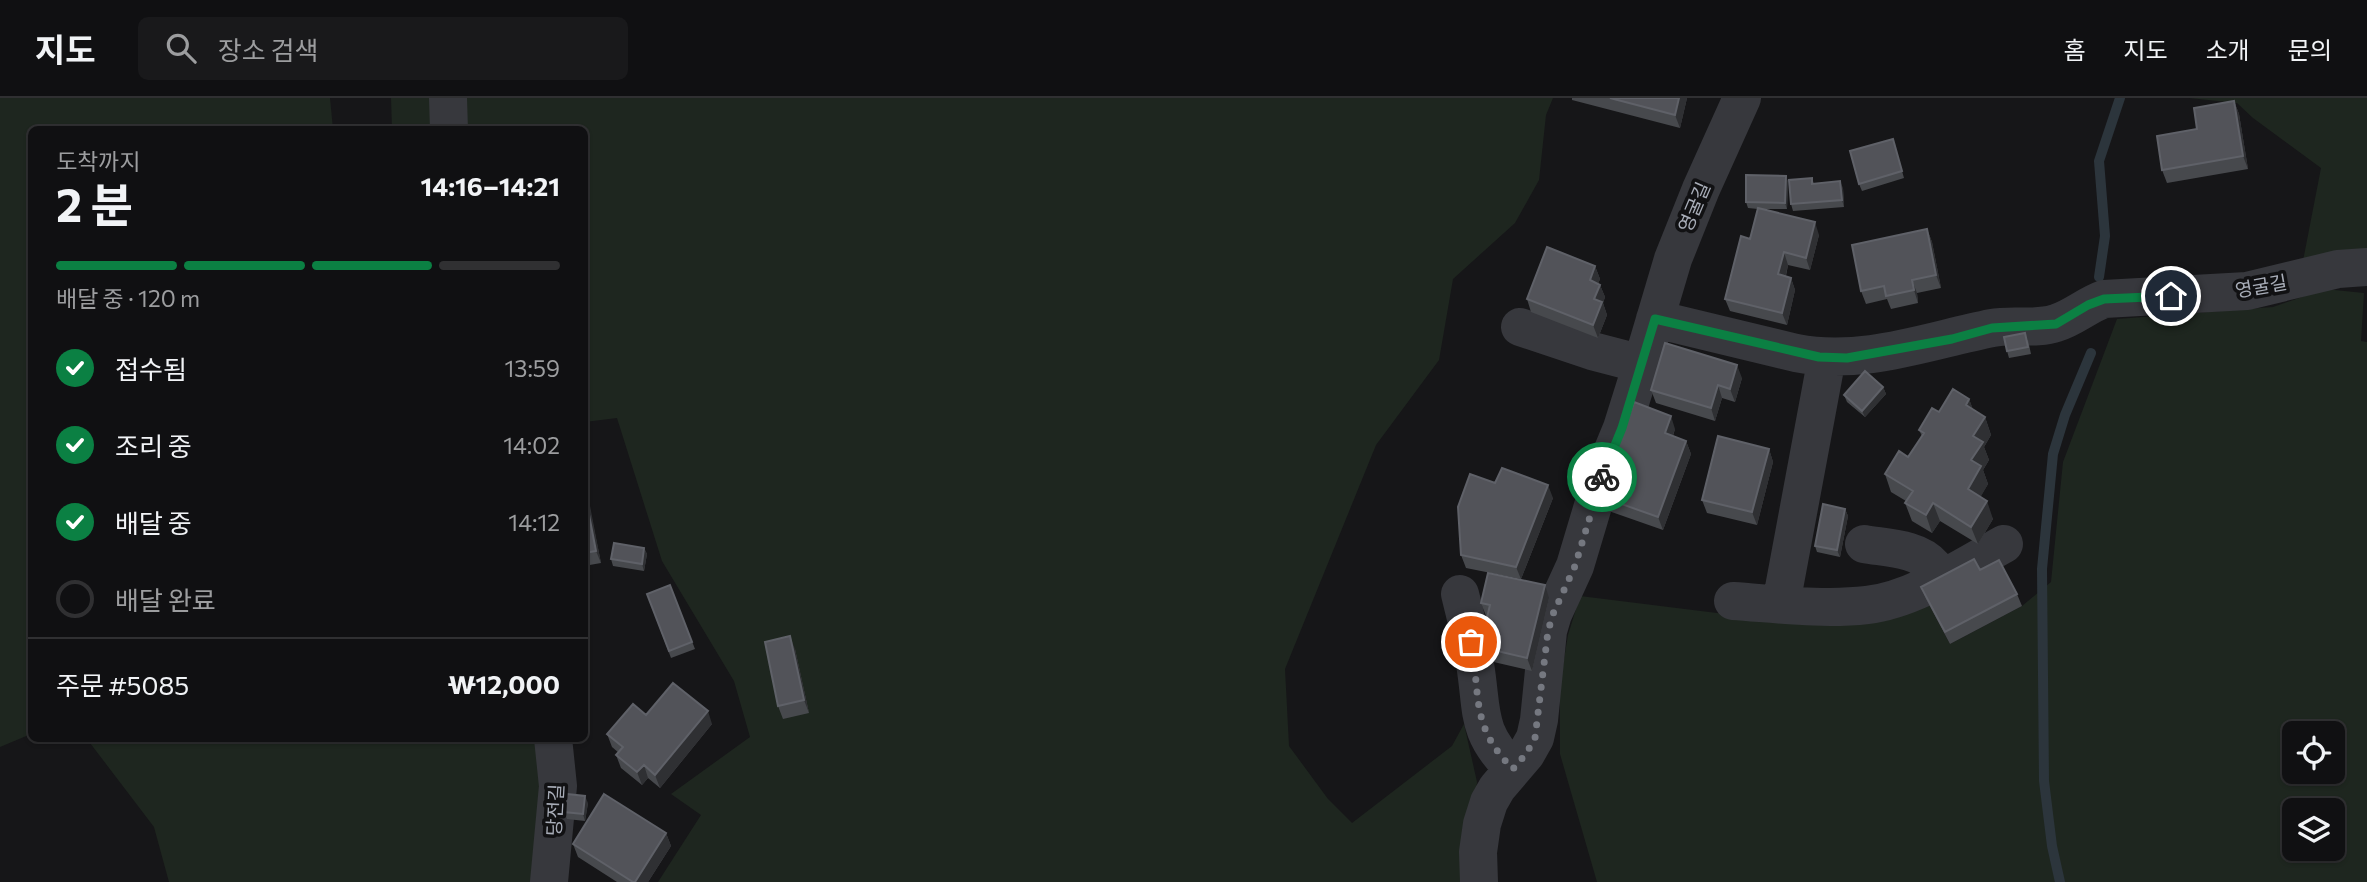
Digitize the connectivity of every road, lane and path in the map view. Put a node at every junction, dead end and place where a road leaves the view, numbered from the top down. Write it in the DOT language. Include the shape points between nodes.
graph roads {
  1 [pos="448,98"];
  2 [pos="1742,98"];
  3 [pos="449,126"];
  4 [pos="2367,267"];
  5 [pos="1655,319"];
  6 [pos="1520,327"];
  7 [pos="1827,357"];
  8 [pos="1642,364"];
  9 [pos="1864,544"];
  10 [pos="2004,544"];
  11 [pos="1923,587"];
  12 [pos="1460,594"];
  13 [pos="1733,601"];
  14 [pos="1781,604"];
  15 [pos="553,742"];
  16 [pos="1513,769"];
  17 [pos="549,882"];
  18 [pos="1479,882"];
  1 -- 3 [label="lane"];
  2 -- 5 [label="lane, 영굴길" via="1690,215"];
  4 -- 7 [label="lane, 영굴길" via="2338,269 2247,291 2104,299 2056,324 1992,328 1847,358"];
  5 -- 7 [label="lane, 영굴길"];
  5 -- 8 [label="lane, 영굴길"];
  6 -- 8 [label="lane"];
  7 -- 14 [label="lane"];
  8 -- 16 [label="lane, 영굴길" via="1575,566 1550,623 1535,738"];
  9 -- 11 [label="lane" via="1926,558 1933,566 1933,576"];
  10 -- 11 [label="lane"];
  11 -- 14 [label="lane" via="1869,605"];
  12 -- 16 [label="lane" via="1476,667 1481,720 1488,739"];
  13 -- 14 [label="lane"];
  15 -- 17 [label="lane, 당전길" via="558,786"];
  16 -- 18 [label="lane, 영굴길" via="1489,802 1482,824"];
}
